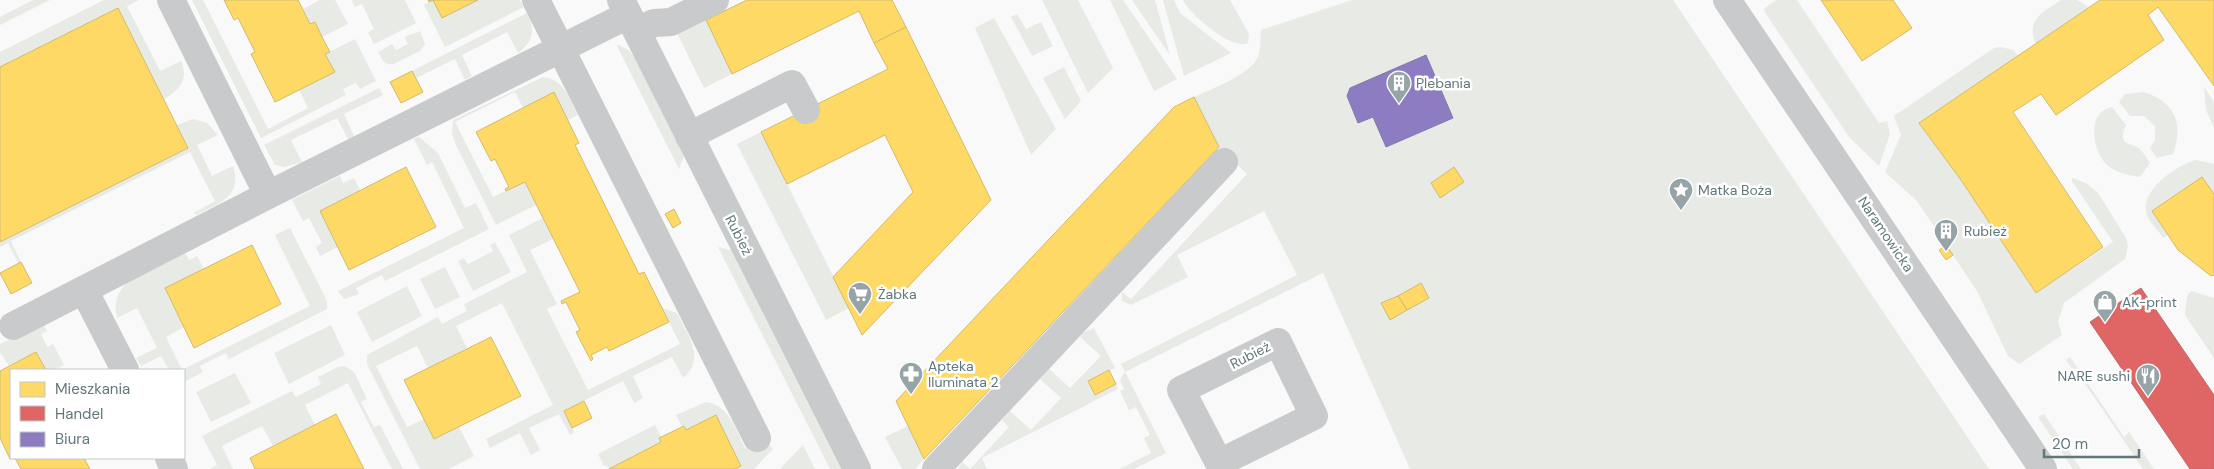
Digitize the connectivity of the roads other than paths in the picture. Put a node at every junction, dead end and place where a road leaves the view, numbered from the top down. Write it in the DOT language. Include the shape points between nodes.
graph roads {
  1 [pos="171,0"];
  2 [pos="536,0"];
  3 [pos="715,0"];
  4 [pos="1727,0"];
  5 [pos="629,15"];
  6 [pos="561,49"];
  7 [pos="806,110"];
  8 [pos="689,136"];
  9 [pos="1224,162"];
  10 [pos="268,195"];
  11 [pos="84,290"];
  12 [pos="13,326"];
  13 [pos="124,369"];
  14 [pos="757,438"];
  15 [pos="1220,466"];
  16 [pos="856,469"];
  17 [pos="936,469"];
  18 [pos="2044,469"];
  1 -- 10 [label="street"];
  2 -- 6 [label="street"];
  3 -- 5 [label="street" via="671,22 654,22"];
  4 -- 18 [label="street, Naramowicka"];
  5 -- 6 [label="street"];
  5 -- 8 [label="street, Rubież"];
  6 -- 10 [label="street"];
  6 -- 14 [label="street"];
  7 -- 8 [label="street" via="792,84"];
  8 -- 16 [label="street, Rubież"];
  9 -- 17 [label="street"];
  10 -- 11 [label="street"];
  11 -- 12 [label="street"];
  11 -- 13 [label="street"];
  15 -- 15 [label="street, Rubież" via="1314,416 1278,342 1181,390"];
}
